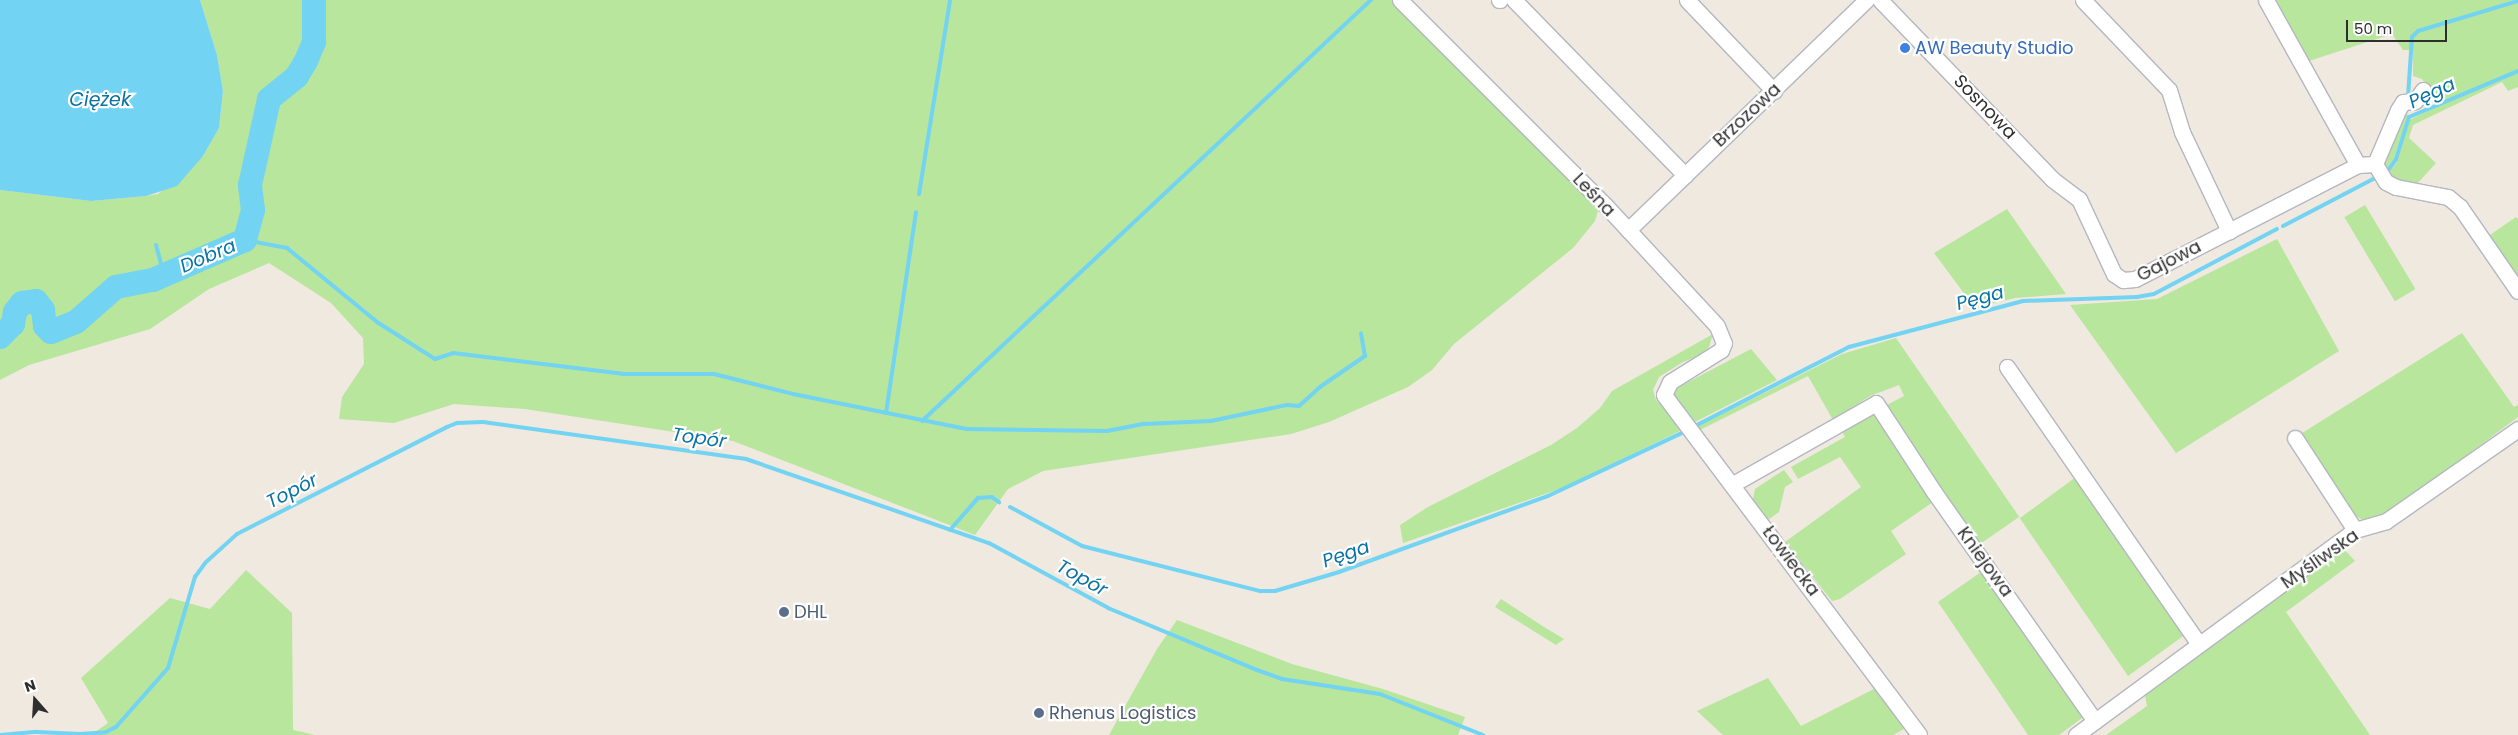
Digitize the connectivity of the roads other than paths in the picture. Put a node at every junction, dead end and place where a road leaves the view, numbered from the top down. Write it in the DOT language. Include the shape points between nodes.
graph roads {
  1 [pos="1400,0"];
  2 [pos="1514,0"];
  3 [pos="1687,0"];
  4 [pos="1866,0"];
  5 [pos="1880,0"];
  6 [pos="2083,0"];
  7 [pos="2266,0"];
  8 [pos="1774,91"];
  9 [pos="2413,98"];
  10 [pos="2358,165"];
  11 [pos="2379,171"];
  12 [pos="1685,175"];
  13 [pos="2071,190"];
  14 [pos="1628,230"];
  15 [pos="2229,231"];
  16 [pos="2518,291"];
  17 [pos="2007,366"];
  18 [pos="1664,389"];
  19 [pos="2518,429"];
  20 [pos="2295,438"];
  21 [pos="1733,484"];
  22 [pos="2355,530"];
  23 [pos="2198,644"];
  24 [pos="2095,721"];
  25 [pos="1919,735"];
  26 [pos="2076,735"];
  1 -- 14 [label="street, Leśna"];
  2 -- 12 [label="street"];
  3 -- 8 [label="street"];
  4 -- 8 [label="street, Brzozowa"];
  5 -- 13 [label="street, Sosnowa" via="2052,179"];
  6 -- 15 [label="street" via="2168,88 2182,132"];
  7 -- 10 [label="street"];
  8 -- 12 [label="street, Brzozowa"];
  9 -- 11 [label="street"];
  10 -- 11 [label="street, Gajowa"];
  10 -- 15 [label="street, Gajowa"];
  11 -- 16 [label="street" via="2396,188 2448,197 2460,207"];
  12 -- 14 [label="street, Brzozowa"];
  13 -- 15 [label="street, Gajowa" via="2079,199 2114,274 2123,280 2135,280"];
  14 -- 18 [label="street, Leśna" via="1717,326 1723,338 1721,350 1715,356 1676,378"];
  17 -- 23 [label="street"];
  18 -- 21 [label="street, Łowiecka" via="1667,400"];
  19 -- 22 [label="street, Myśliwska" via="2386,521"];
  20 -- 22 [label="street"];
  21 -- 24 [label="street, Kniejowa" via="1876,403 1934,492"];
  21 -- 25 [label="street, Łowiecka"];
  22 -- 23 [label="street, Myśliwska"];
  23 -- 24 [label="street, Myśliwska"];
  24 -- 26 [label="street, Myśliwska"];
}
